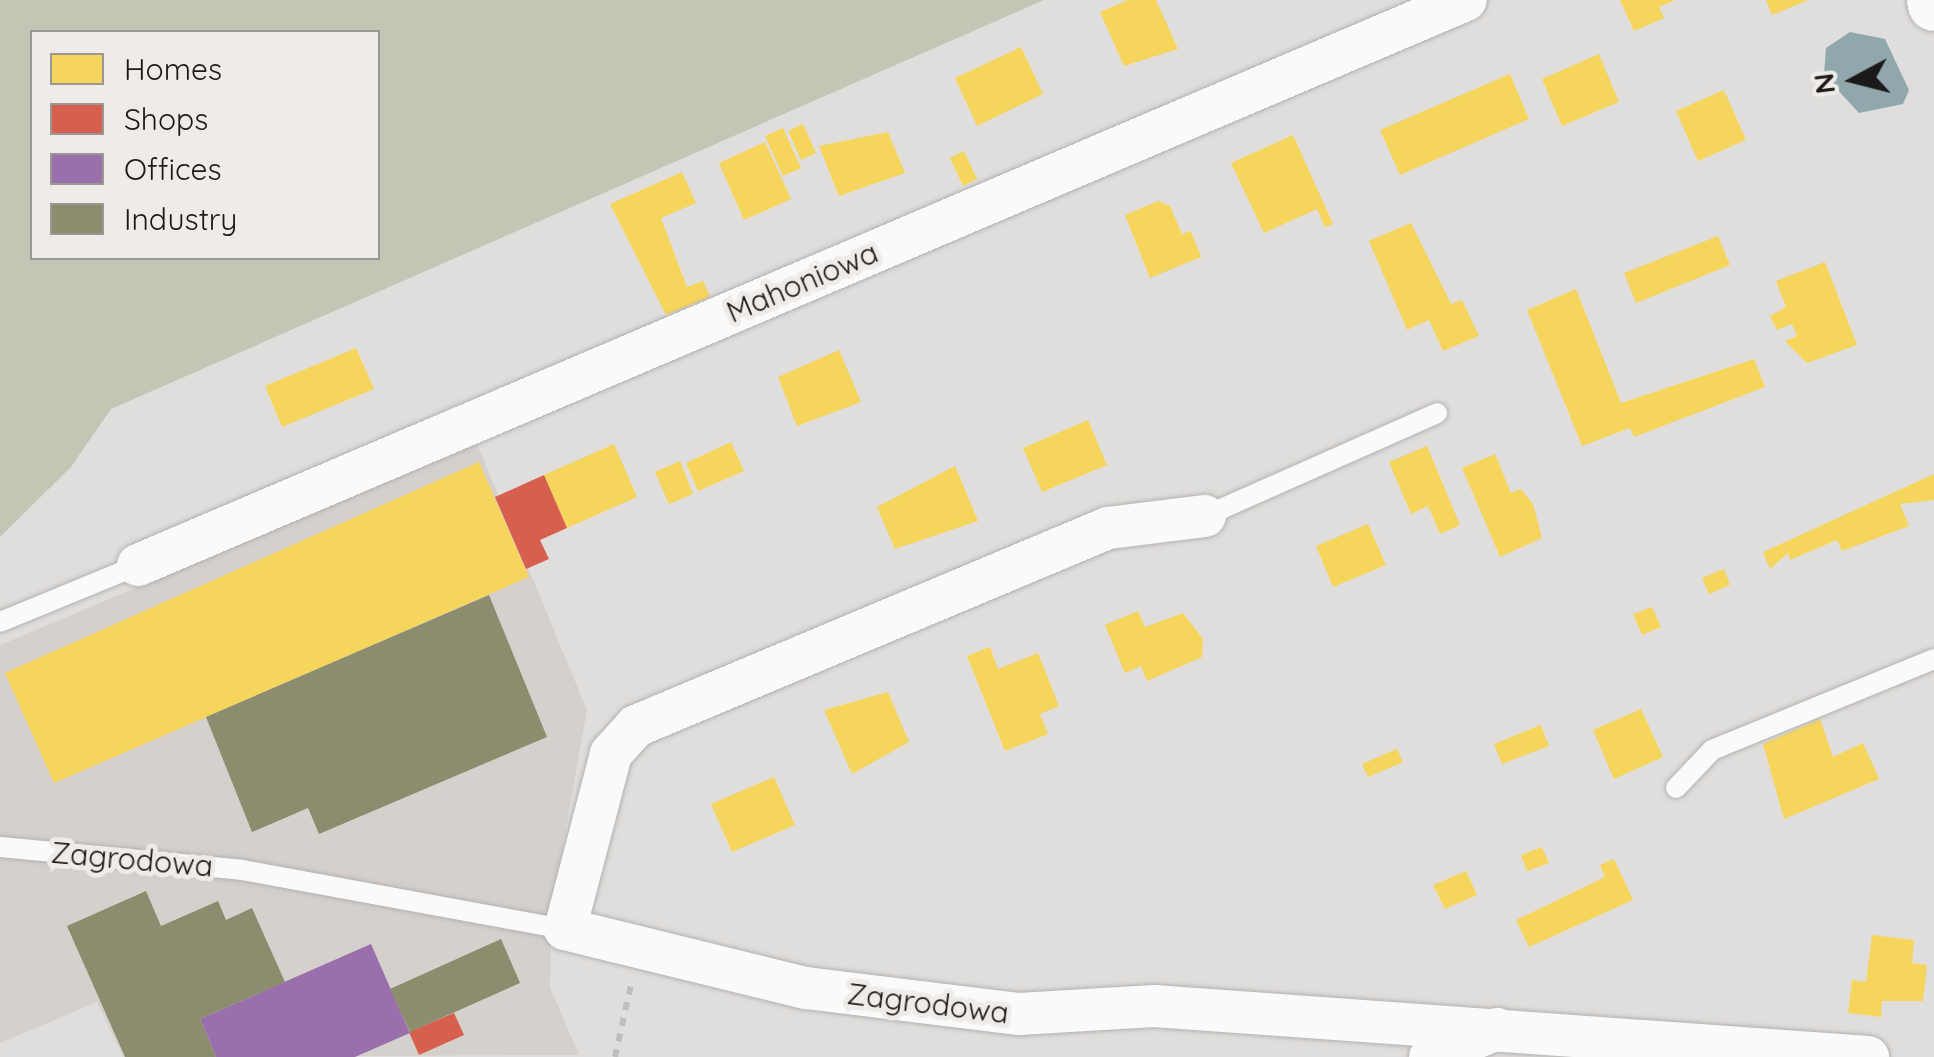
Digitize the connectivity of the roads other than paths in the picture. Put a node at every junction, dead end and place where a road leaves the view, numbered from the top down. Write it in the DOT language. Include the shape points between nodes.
graph roads {
  1 [pos="1466,0"];
  2 [pos="1437,413"];
  3 [pos="1205,516"];
  4 [pos="138,565"];
  5 [pos="0,622"];
  6 [pos="1934,659"];
  7 [pos="1676,788"];
  8 [pos="0,847"];
  9 [pos="565,929"];
  10 [pos="1506,1025"];
  11 [pos="1430,1057"];
  12 [pos="1868,1057"];
  1 -- 4 [label="street, Mahoniowa"];
  2 -- 3 [label="lane"];
  3 -- 9 [label="street" via="1108,528 636,726 611,754"];
  4 -- 5 [label="lane"];
  6 -- 7 [label="lane" via="1712,750"];
  8 -- 9 [label="lane, Zagrodowa" via="242,870"];
  9 -- 10 [label="street, Zagrodowa" via="806,988 1019,1014 1154,1006"];
  10 -- 11 [label="street"];
  10 -- 12 [label="street, Zagrodowa"];
}
